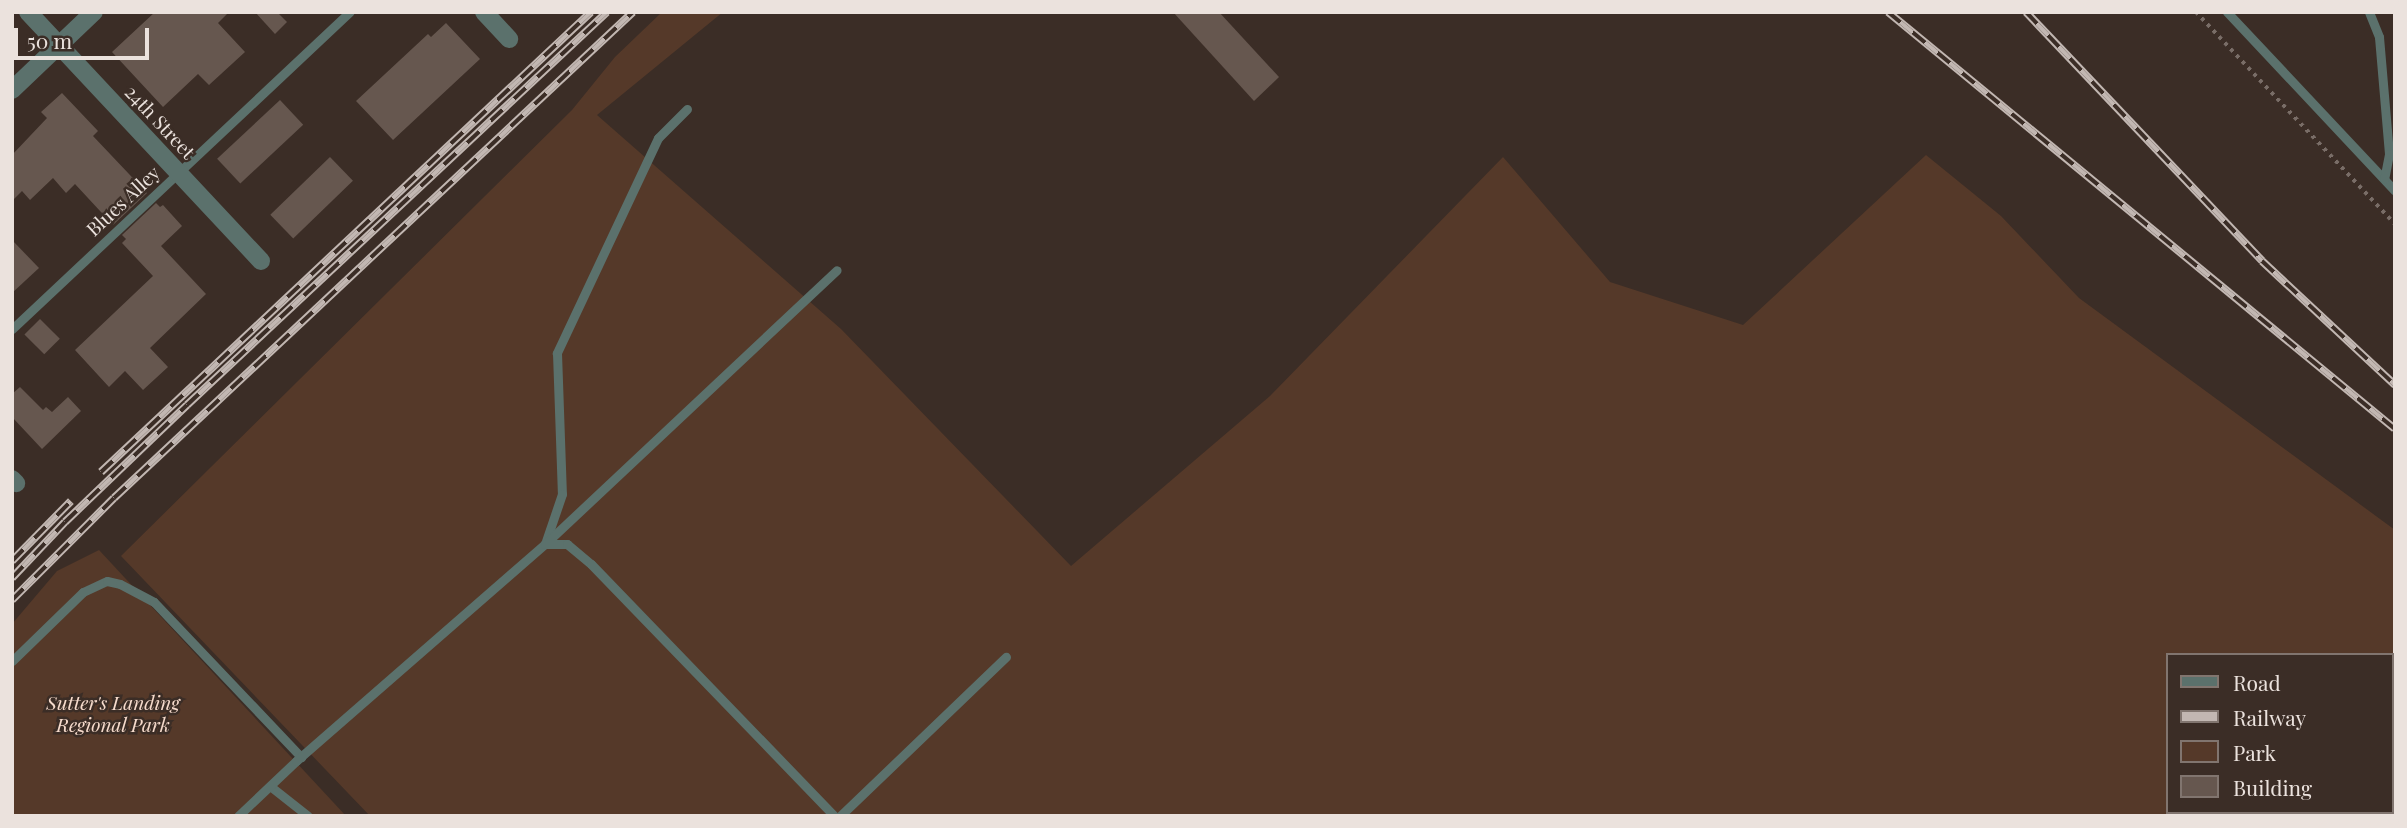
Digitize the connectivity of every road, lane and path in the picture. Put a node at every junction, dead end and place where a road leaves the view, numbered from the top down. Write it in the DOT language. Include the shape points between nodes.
graph roads {
  1 [pos="28,12"];
  2 [pos="94,12"];
  3 [pos="349,12"];
  4 [pos="484,12"];
  5 [pos="2196,12"];
  6 [pos="2227,12"];
  7 [pos="2369,12"];
  8 [pos="509,38"];
  9 [pos="59,45"];
  10 [pos="12,90"];
  11 [pos="687,109"];
  12 [pos="178,173"];
  13 [pos="2384,179"];
  14 [pos="2395,191"];
  15 [pos="2395,224"];
  16 [pos="261,261"];
  17 [pos="836,270"];
  18 [pos="12,329"];
  19 [pos="545,544"];
  20 [pos="1006,657"];
  21 [pos="12,661"];
  22 [pos="301,757"];
  23 [pos="270,786"];
  24 [pos="238,816"];
  25 [pos="308,816"];
  26 [pos="834,816"];
  27 [pos="840,816"];
  1 -- 9 [label="street, 24th Street"];
  2 -- 9 [label="street"];
  3 -- 12 [label="lane, Blues Alley"];
  4 -- 8 [label="street"];
  5 -- 15 [label="path"];
  6 -- 13 [label="lane"];
  7 -- 13 [label="lane" via="2379,37 2389,154"];
  9 -- 10 [label="street"];
  9 -- 12 [label="street, 24th Street"];
  11 -- 19 [label="lane" via="658,138 557,353 562,495"];
  12 -- 16 [label="street, 24th Street"];
  12 -- 18 [label="lane, Blues Alley" via="75,276"];
  13 -- 14 [label="lane"];
  17 -- 19 [label="lane"];
  19 -- 22 [label="lane"];
  19 -- 26 [label="lane" via="567,544 592,564"];
  20 -- 27 [label="lane"];
  21 -- 22 [label="lane" via="83,593 107,581 120,584 154,602"];
  22 -- 23 [label="lane"];
  23 -- 24 [label="lane"];
  23 -- 25 [label="lane"];
}
